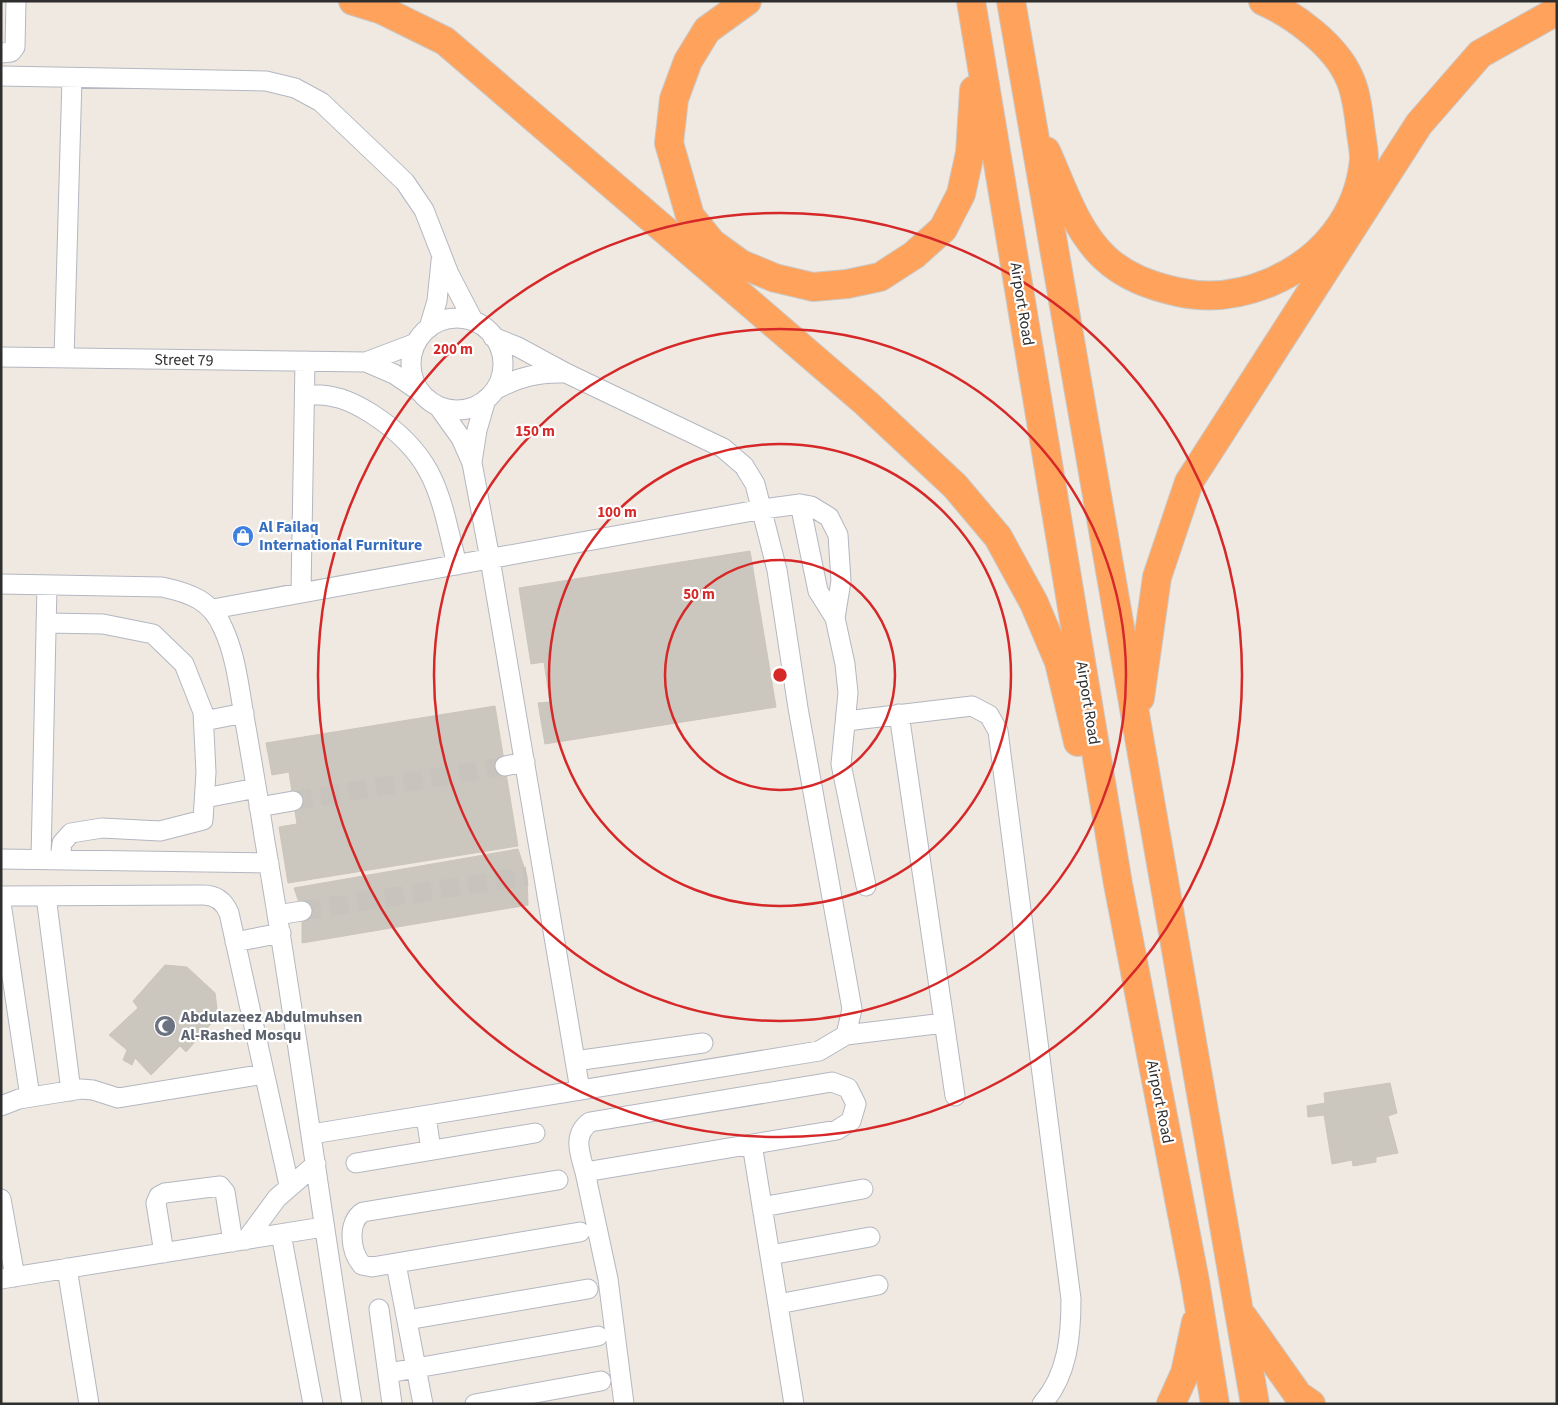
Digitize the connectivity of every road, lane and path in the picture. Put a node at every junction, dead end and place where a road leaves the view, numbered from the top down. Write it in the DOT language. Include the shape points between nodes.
graph roads {
  1 [pos="16,1"];
  2 [pos="353,1"];
  3 [pos="746,1"];
  4 [pos="1011,1"];
  5 [pos="1262,1"];
  6 [pos="1557,10"];
  7 [pos="973,11"];
  8 [pos="1,53"];
  9 [pos="1,76"];
  10 [pos="72,78"];
  11 [pos="1029,114"];
  12 [pos="441,257"];
  13 [pos="474,322"];
  14 [pos="429,328"];
  15 [pos="493,337"];
  16 [pos="416,343"];
  17 [pos="1,357"];
  18 [pos="64,358"];
  19 [pos="306,361"];
  20 [pos="366,362"];
  21 [pos="566,373"];
  22 [pos="419,390"];
  23 [pos="491,394"];
  24 [pos="305,395"];
  25 [pos="438,406"];
  26 [pos="472,463"];
  27 [pos="800,504"];
  28 [pos="763,510"];
  29 [pos="490,559"];
  30 [pos="457,565"];
  31 [pos="1,584"];
  32 [pos="47,585"];
  33 [pos="301,593"];
  34 [pos="213,609"];
  35 [pos="835,618"];
  36 [pos="46,623"];
  37 [pos="244,713"];
  38 [pos="899,714"];
  39 [pos="204,721"];
  40 [pos="846,721"];
  41 [pos="1136,725"];
  42 [pos="525,762"];
  43 [pos="505,766"];
  44 [pos="256,788"];
  45 [pos="204,798"];
  46 [pos="293,801"];
  47 [pos="260,808"];
  48 [pos="143,830"];
  49 [pos="1,859"];
  50 [pos="51,860"];
  51 [pos="143,861"];
  52 [pos="269,864"];
  53 [pos="1118,884"];
  54 [pos="866,886"];
  55 [pos="1,896"];
  56 [pos="46,896"];
  57 [pos="1,903"];
  58 [pos="302,911"];
  59 [pos="279,924"];
  60 [pos="236,942"];
  61 [pos="944,1023"];
  62 [pos="846,1035"];
  63 [pos="703,1043"];
  64 [pos="575,1061"];
  65 [pos="264,1074"];
  66 [pos="580,1090"];
  67 [pos="71,1091"];
  68 [pos="954,1096"];
  69 [pos="30,1097"];
  70 [pos="1,1106"];
  71 [pos="426,1116"];
  72 [pos="535,1133"];
  73 [pos="312,1134"];
  74 [pos="752,1144"];
  75 [pos="431,1150"];
  76 [pos="356,1163"];
  77 [pos="316,1164"];
  78 [pos="585,1172"];
  79 [pos="558,1180"];
  80 [pos="289,1185"];
  81 [pos="862,1188"];
  82 [pos="1,1201"];
  83 [pos="762,1207"];
  84 [pos="323,1227"];
  85 [pos="580,1232"];
  86 [pos="280,1234"];
  87 [pos="870,1237"];
  88 [pos="5,1241"];
  89 [pos="240,1241"];
  90 [pos="164,1253"];
  91 [pos="770,1254"];
  92 [pos="396,1264"];
  93 [pos="67,1268"];
  94 [pos="8,1278"];
  95 [pos="878,1286"];
  96 [pos="588,1289"];
  97 [pos="778,1304"];
  98 [pos="378,1309"];
  99 [pos="1198,1309"];
  100 [pos="1239,1312"];
  101 [pos="407,1320"];
  102 [pos="598,1336"];
  103 [pos="416,1368"];
  104 [pos="388,1373"];
  105 [pos="601,1381"];
  106 [pos="89,1404"];
  107 [pos="313,1404"];
  108 [pos="352,1404"];
  109 [pos="392,1404"];
  110 [pos="423,1404"];
  111 [pos="474,1404"];
  112 [pos="624,1404"];
  113 [pos="794,1404"];
  114 [pos="1042,1404"];
  115 [pos="1171,1404"];
  116 [pos="1215,1404"];
  117 [pos="1255,1404"];
  118 [pos="1311,1404"];
  1 -- 8 [label="street" via="14,46 11,52"];
  2 -- 53 [label="highway" via="382,10 445,41 866,403 955,486 998,537 1034,603 1059,662 1101,834"];
  3 -- 7 [label="highway" via="707,30 688,61 674,99 669,144 690,216 712,243 740,264 775,278 812,287 880,277 914,255 943,229 960,194 970,153 974,116"];
  4 -- 11 [label="highway"];
  5 -- 11 [label="highway" via="1280,9 1328,46 1350,77 1364,158 1357,194 1342,225 1320,252 1292,273 1258,288 1226,295 1193,295 1159,288 1133,278 1104,256 1080,225"];
  6 -- 41 [label="highway" via="1480,54 1419,124 1189,482 1157,577"];
  7 -- 53 [label="highway, Airport Road"];
  9 -- 10 [label="street"];
  10 -- 12 [label="street" via="266,80 309,94 333,112 405,182 432,225"];
  10 -- 18 [label="street"];
  11 -- 41 [label="highway"];
  12 -- 13 [label="street"];
  12 -- 14 [label="street" via="437,300"];
  13 -- 14 [label="street" via="456,319"];
  13 -- 15 [label="street"];
  14 -- 16 [label="street"];
  15 -- 21 [label="street" via="518,346"];
  15 -- 23 [label="street" via="499,346 503,368"];
  16 -- 20 [label="street, Street 79"];
  16 -- 22 [label="street" via="411,367"];
  17 -- 18 [label="street, Street 79"];
  18 -- 19 [label="street, Street 79"];
  19 -- 20 [label="street, Street 79"];
  19 -- 24 [label="street"];
  20 -- 22 [label="street, Street 79"];
  21 -- 23 [label="street" via="536,374 515,380"];
  21 -- 28 [label="street" via="723,448 744,466 755,484"];
  22 -- 25 [label="street"];
  23 -- 25 [label="street" via="468,409"];
  23 -- 26 [label="street" via="477,430"];
  24 -- 30 [label="street" via="330,395 354,403 399,433 413,447 434,480"];
  24 -- 33 [label="street"];
  25 -- 26 [label="street" via="461,438"];
  26 -- 29 [label="street"];
  27 -- 28 [label="street"];
  27 -- 35 [label="street" via="818,591"];
  27 -- 35 [label="street" via="821,510 832,521 838,535 841,581"];
  28 -- 29 [label="street"];
  28 -- 62 [label="street" via="777,570 798,708 847,970 852,1009"];
  29 -- 30 [label="street"];
  29 -- 42 [label="street"];
  30 -- 33 [label="street"];
  31 -- 32 [label="street"];
  32 -- 34 [label="street" via="162,588 193,595"];
  32 -- 36 [label="street"];
  33 -- 34 [label="street"];
  34 -- 37 [label="street" via="235,661"];
  35 -- 40 [label="street" via="847,678"];
  36 -- 39 [label="street" via="103,624 153,634 184,664"];
  36 -- 50 [label="street"];
  37 -- 39 [label="street"];
  37 -- 44 [label="street"];
  38 -- 40 [label="street"];
  38 -- 61 [label="street"];
  38 -- 114 [label="street" via="972,706 989,715 998,731 1071,1299 1071,1334 1063,1368"];
  39 -- 45 [label="street"];
  40 -- 54 [label="street" via="842,776"];
  41 -- 100 [label="highway"];
  42 -- 43 [label="street"];
  42 -- 64 [label="street" via="535,875"];
  44 -- 45 [label="street"];
  44 -- 47 [label="street"];
  45 -- 48 [label="street" via="203,820 160,831"];
  46 -- 47 [label="street"];
  47 -- 52 [label="street"];
  48 -- 50 [label="street" via="102,828 71,832"];
  48 -- 51 [label="street"];
  49 -- 50 [label="street"];
  50 -- 51 [label="street"];
  51 -- 52 [label="street"];
  52 -- 59 [label="street"];
  53 -- 99 [label="highway, Airport Road"];
  55 -- 56 [label="street"];
  56 -- 60 [label="street" via="210,895 226,906"];
  56 -- 67 [label="street"];
  57 -- 69 [label="street"];
  58 -- 59 [label="street"];
  59 -- 60 [label="street"];
  59 -- 73 [label="street"];
  60 -- 65 [label="street"];
  61 -- 62 [label="street"];
  61 -- 68 [label="street"];
  62 -- 66 [label="street" via="819,1051"];
  63 -- 64 [label="street"];
  64 -- 66 [label="street"];
  65 -- 67 [label="street" via="120,1098 93,1090"];
  65 -- 80 [label="street"];
  66 -- 71 [label="street"];
  67 -- 69 [label="street"];
  69 -- 70 [label="street"];
  71 -- 73 [label="street"];
  71 -- 75 [label="street"];
  72 -- 75 [label="street"];
  73 -- 77 [label="street"];
  74 -- 78 [label="street"];
  74 -- 78 [label="street" via="845,1127 855,1113 853,1095 848,1088 832,1082 590,1122 580,1132 578,1140"];
  74 -- 83 [label="street"];
  75 -- 76 [label="street"];
  77 -- 80 [label="street"];
  77 -- 84 [label="street"];
  78 -- 112 [label="street" via="608,1279"];
  79 -- 92 [label="street" via="370,1210 358,1215 352,1226 358,1261 367,1267"];
  80 -- 89 [label="street"];
  81 -- 83 [label="street"];
  82 -- 88 [label="street"];
  83 -- 91 [label="street"];
  84 -- 86 [label="street"];
  84 -- 108 [label="street"];
  85 -- 92 [label="street"];
  86 -- 89 [label="street"];
  86 -- 107 [label="street"];
  87 -- 91 [label="street"];
  88 -- 94 [label="street"];
  89 -- 90 [label="street"];
  89 -- 90 [label="street" via="225,1192 220,1186 165,1193 158,1196 156,1203"];
  90 -- 93 [label="street"];
  91 -- 97 [label="street"];
  92 -- 101 [label="street"];
  93 -- 94 [label="street"];
  93 -- 106 [label="street"];
  95 -- 97 [label="street"];
  96 -- 101 [label="street"];
  97 -- 113 [label="street"];
  98 -- 104 [label="street"];
  99 -- 115 [label="highway" via="1185,1373"];
  99 -- 116 [label="highway, Airport Road"];
  100 -- 117 [label="highway"];
  100 -- 118 [label="highway" via="1298,1396"];
  101 -- 103 [label="street"];
  102 -- 103 [label="street"];
  103 -- 104 [label="street"];
  103 -- 110 [label="street"];
  104 -- 109 [label="street"];
  105 -- 111 [label="street"];
}
